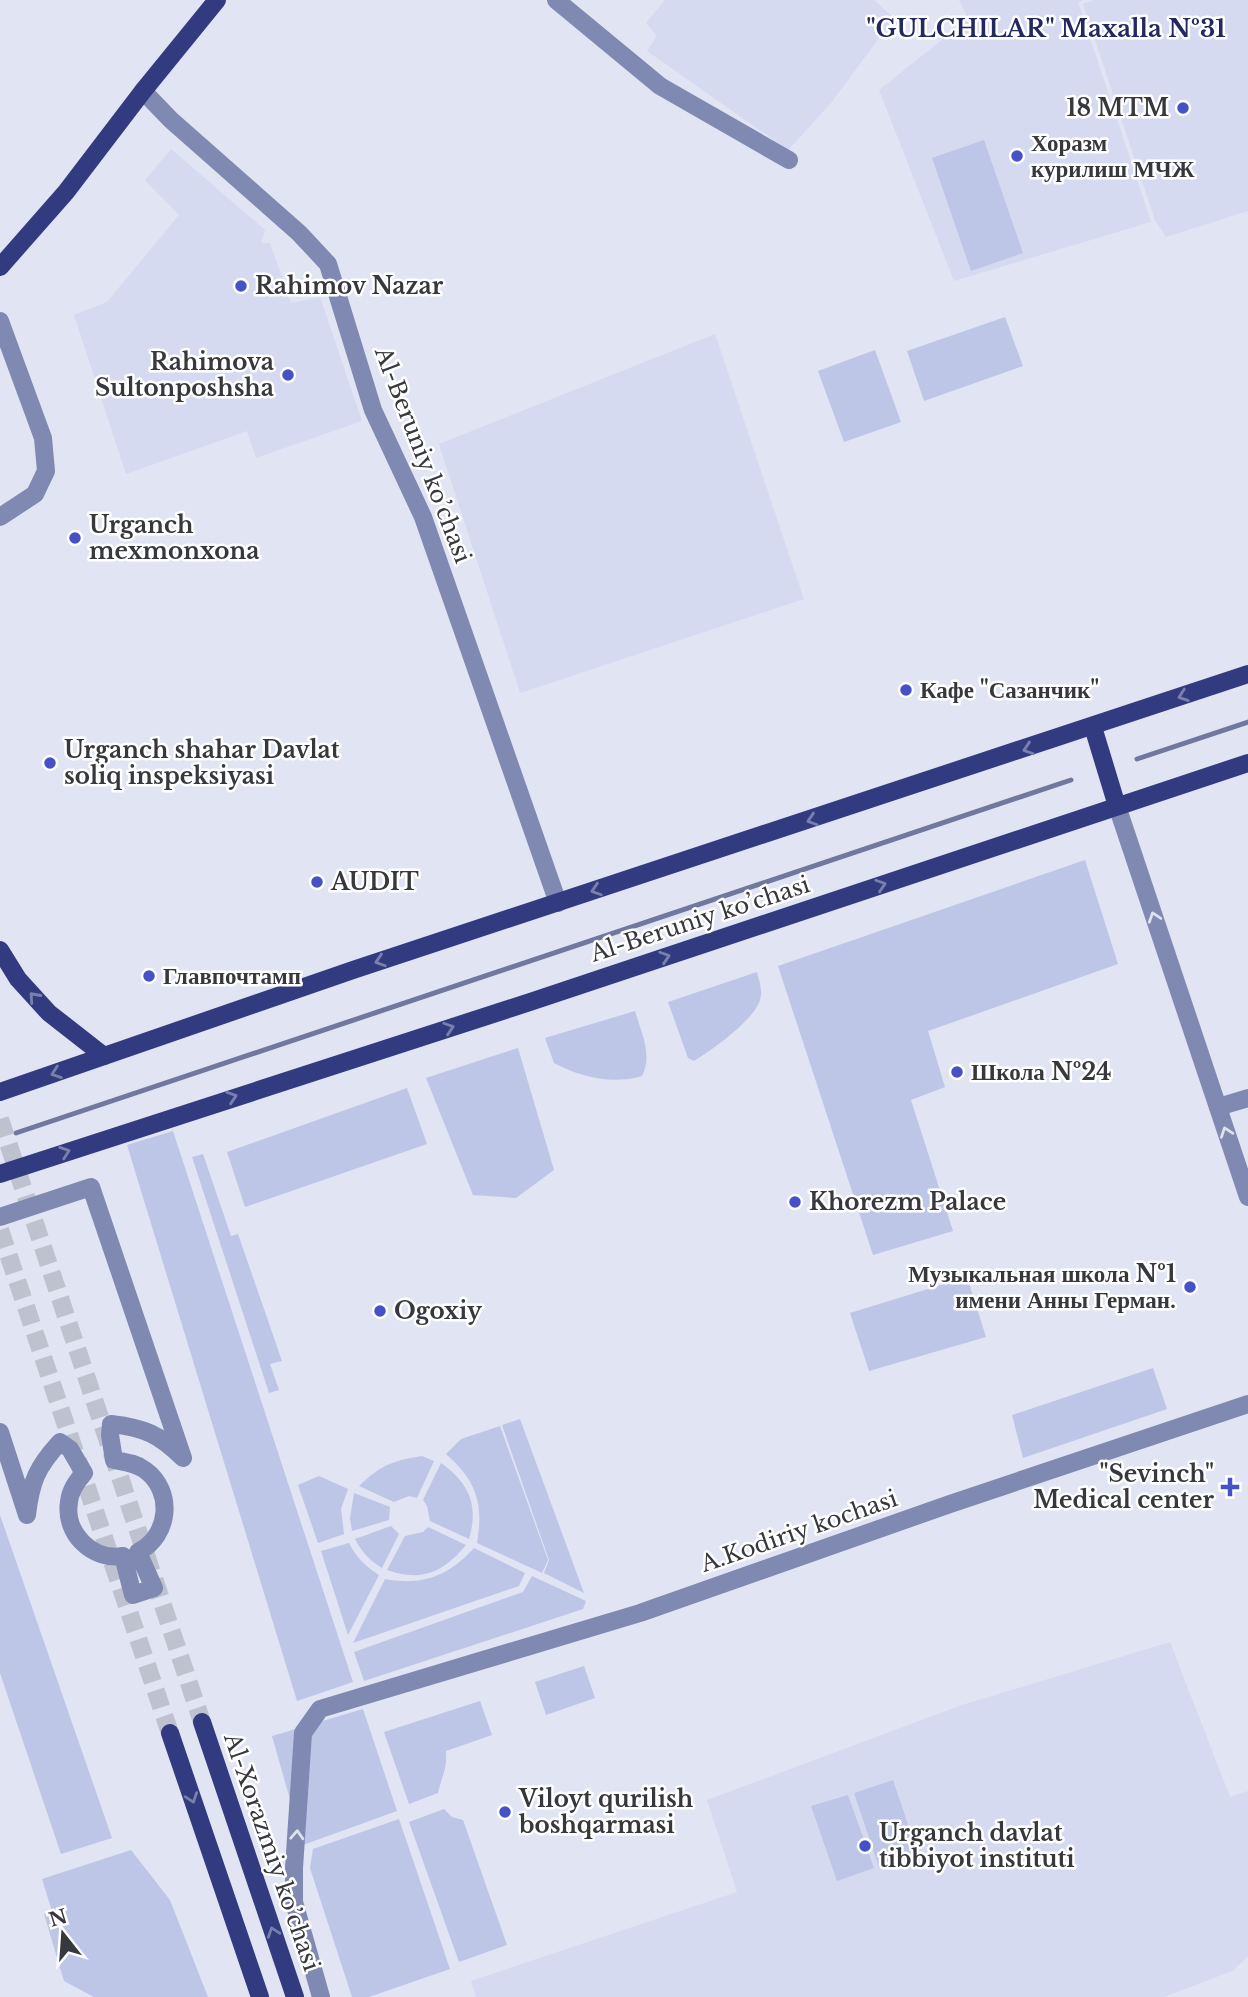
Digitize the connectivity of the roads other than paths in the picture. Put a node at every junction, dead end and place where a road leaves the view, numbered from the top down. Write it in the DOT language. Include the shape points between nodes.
graph roads {
  1 [pos="217,0"];
  2 [pos="556,0"];
  3 [pos="143,91"];
  4 [pos="789,160"];
  5 [pos="0,267"];
  6 [pos="0,321"];
  7 [pos="0,517"];
  8 [pos="1248,674"];
  9 [pos="1093,727"];
  10 [pos="1248,763"];
  11 [pos="1117,806"];
  12 [pos="558,903"];
  13 [pos="0,950"];
  14 [pos="104,1056"];
  15 [pos="0,1092"];
  16 [pos="1248,1098"];
  17 [pos="1218,1107"];
  18 [pos="0,1174"];
  19 [pos="1248,1197"];
  20 [pos="0,1217"];
  21 [pos="1248,1404"];
  22 [pos="0,1432"];
  23 [pos="202,1722"];
  24 [pos="170,1733"];
  25 [pos="260,1997"];
  26 [pos="295,1997"];
  27 [pos="321,1997"];
  1 -- 3 [label="main road"];
  2 -- 4 [label="street" via="660,86"];
  3 -- 5 [label="main road" via="66,192"];
  3 -- 12 [label="street, Al-Beruniy ko’chasi" via="328,264 373,410 423,517"];
  6 -- 7 [label="street" via="43,438 46,471 35,495"];
  8 -- 9 [label="main road, one-way"];
  9 -- 11 [label="main road"];
  9 -- 12 [label="main road, one-way"];
  10 -- 11 [label="main road, Al-Beruniy ko’chasi"];
  17 -- 11 [label="street, one-way"];
  18 -- 11 [label="main road, Al-Beruniy ko’chasi, one-way"];
  12 -- 14 [label="main road, one-way"];
  14 -- 13 [label="main road, one-way" via="49,1013 18,979"];
  14 -- 15 [label="main road, one-way"];
  16 -- 17 [label="street"];
  19 -- 17 [label="street, one-way"];
  20 -- 22 [label="street" via="91,1187 183,1458 151,1433 111,1424 114,1460 144,1468 163,1492 163,1523 156,1537 138,1552 154,1588 133,1595 123,1556 99,1554 74,1533 69,1501 84,1472 71,1449 60,1442 41,1463 30,1488 27,1515"];
  27 -- 21 [label="street, A.Kodiriy kochasi, one-way" via="294,1902 303,1733 320,1709 631,1616"];
  26 -- 23 [label="main road, Al-Xorazmiy ko’chasi, one-way"];
  24 -- 25 [label="main road, one-way"];
}
